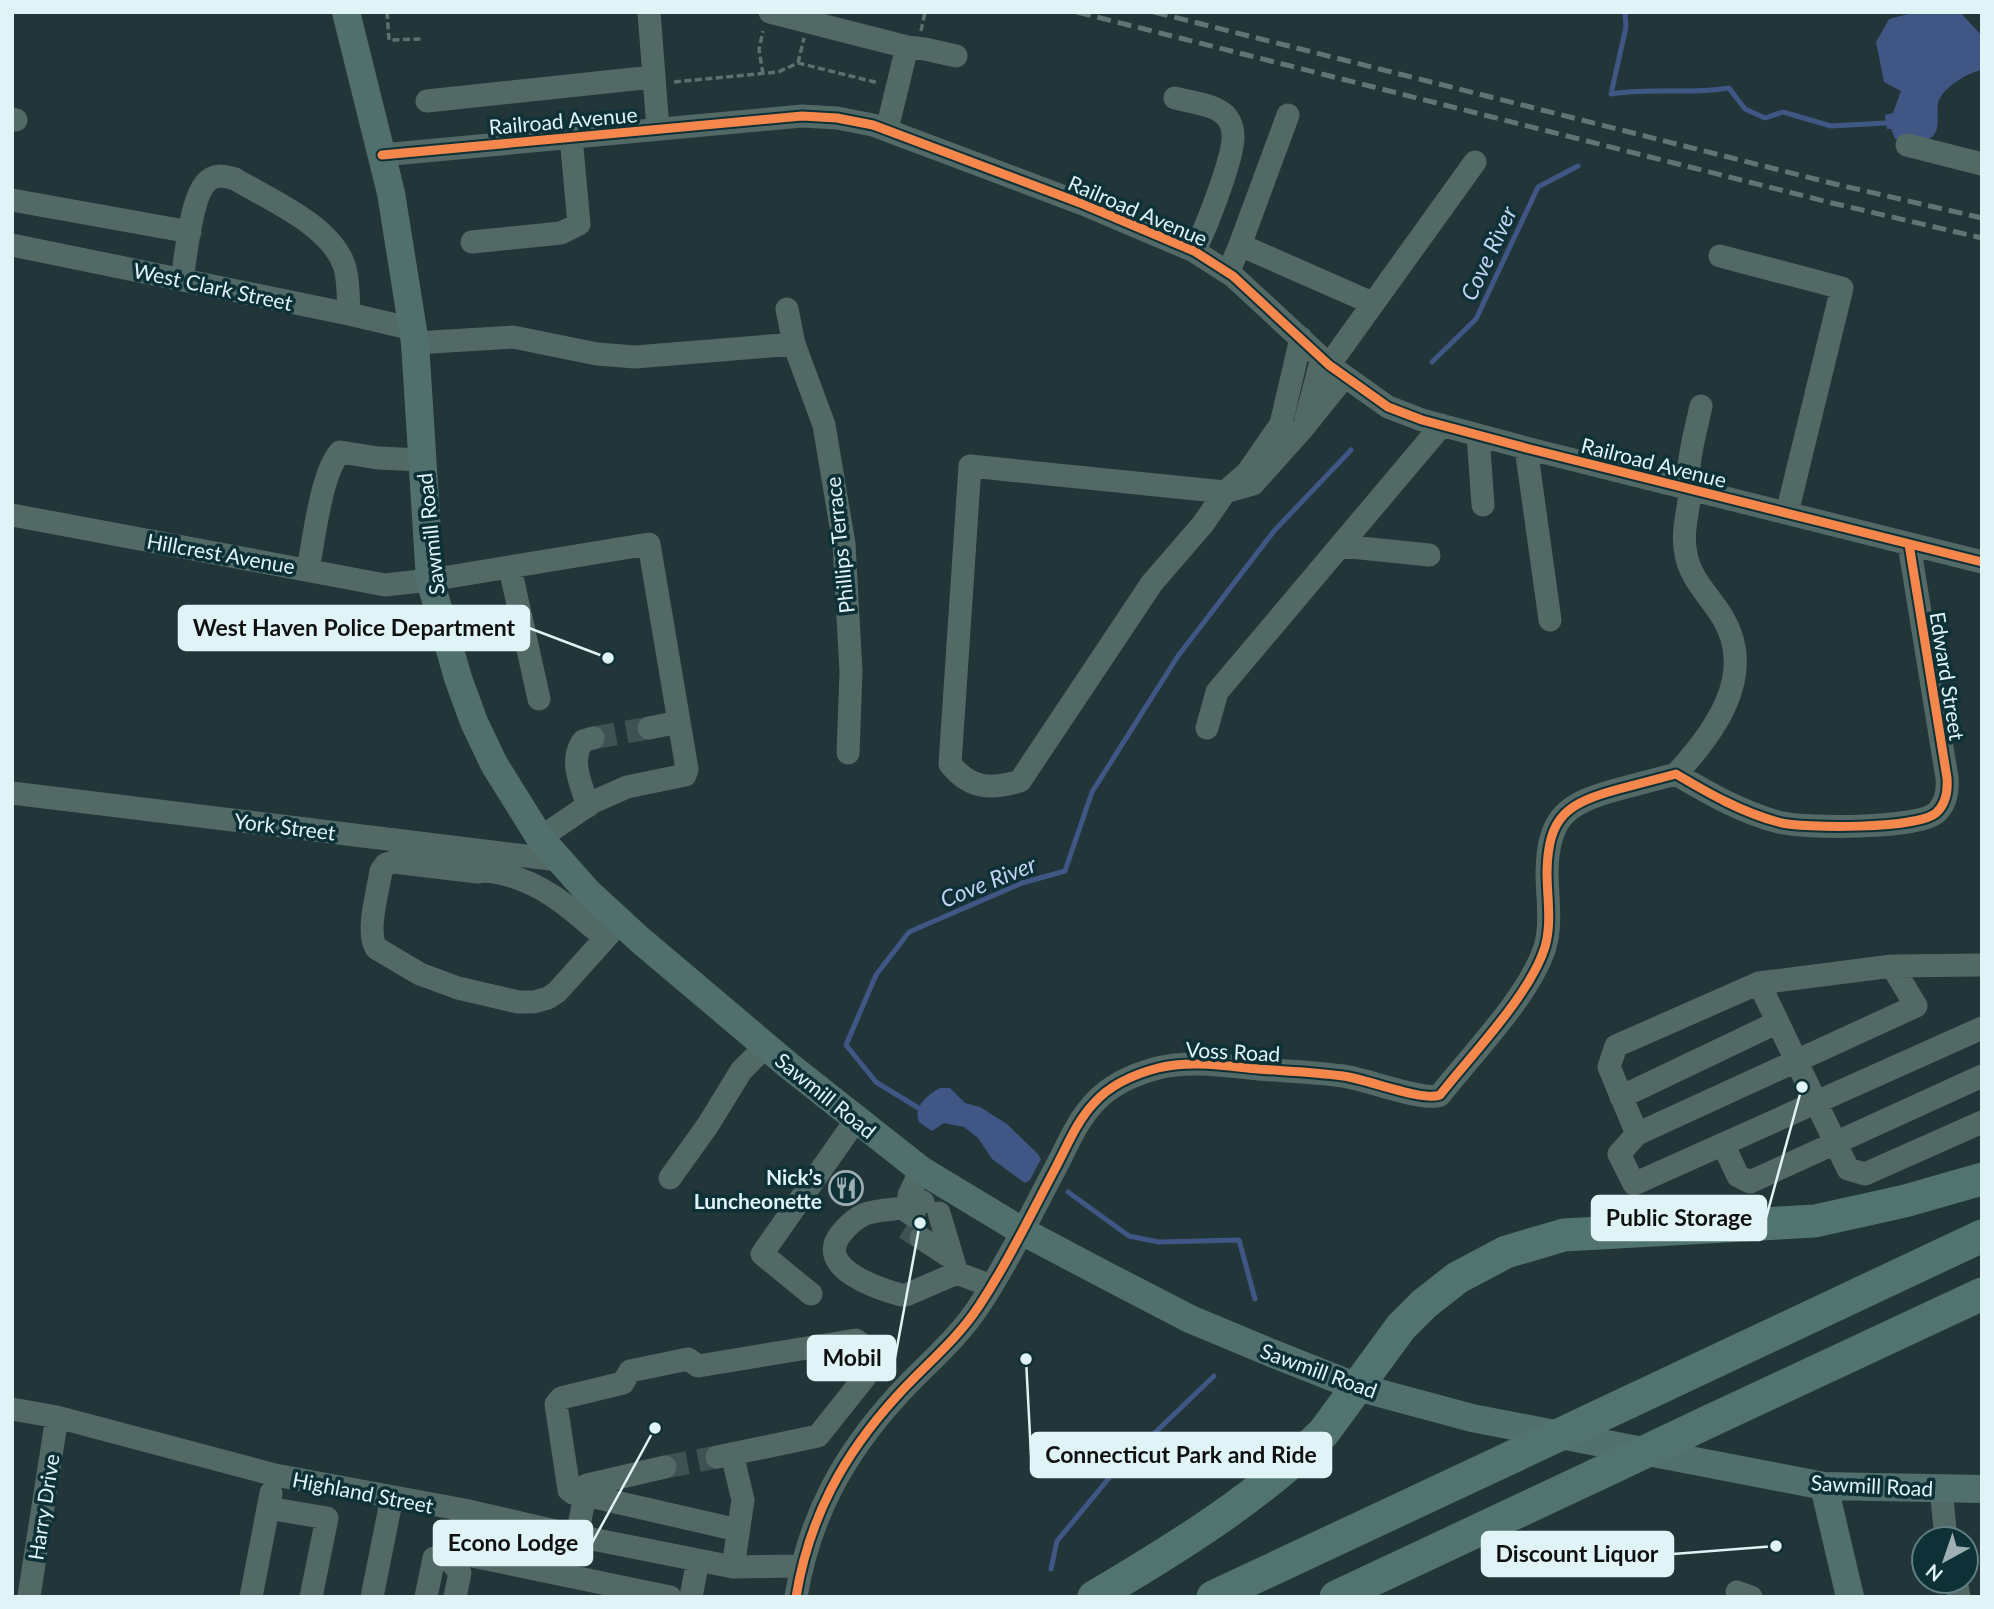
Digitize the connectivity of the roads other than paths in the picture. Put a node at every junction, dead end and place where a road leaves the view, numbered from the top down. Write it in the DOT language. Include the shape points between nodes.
graph roads {
  1 [pos="346,12"];
  2 [pos="649,12"];
  3 [pos="768,20"];
  4 [pos="915,44"];
  5 [pos="956,56"];
  6 [pos="660,80"];
  7 [pos="1174,98"];
  8 [pos="427,101"];
  9 [pos="1288,116"];
  10 [pos="658,129"];
  11 [pos="887,129"];
  12 [pos="571,137"];
  13 [pos="1907,145"];
  14 [pos="382,155"];
  15 [pos="1475,162"];
  16 [pos="1982,164"];
  17 [pos="12,200"];
  18 [pos="190,232"];
  19 [pos="472,242"];
  20 [pos="12,245"];
  21 [pos="1240,245"];
  22 [pos="1194,251"];
  23 [pos="1720,256"];
  24 [pos="1228,273"];
  25 [pos="182,279"];
  26 [pos="1372,303"];
  27 [pos="787,309"];
  28 [pos="349,314"];
  29 [pos="414,336"];
  30 [pos="1301,338"];
  31 [pos="794,344"];
  32 [pos="1332,366"];
  33 [pos="1701,406"];
  34 [pos="1442,425"];
  35 [pos="1478,435"];
  36 [pos="1526,448"];
  37 [pos="423,460"];
  38 [pos="1690,489"];
  39 [pos="1225,492"];
  40 [pos="1483,505"];
  41 [pos="1787,513"];
  42 [pos="12,515"];
  43 [pos="1909,544"];
  44 [pos="1341,546"];
  45 [pos="1429,555"];
  46 [pos="1982,562"];
  47 [pos="510,568"];
  48 [pos="308,569"];
  49 [pos="430,580"];
  50 [pos="1550,620"];
  51 [pos="539,699"];
  52 [pos="679,722"];
  53 [pos="649,728"];
  54 [pos="1207,728"];
  55 [pos="593,738"];
  56 [pos="848,753"];
  57 [pos="1676,774"];
  58 [pos="12,793"];
  59 [pos="588,806"];
  60 [pos="540,838"];
  61 [pos="558,860"];
  62 [pos="491,861"];
  63 [pos="613,930"];
  64 [pos="1982,965"];
  65 [pos="1892,966"];
  66 [pos="1759,983"];
  67 [pos="1778,1022"];
  68 [pos="1982,1028"];
  69 [pos="766,1046"];
  70 [pos="1797,1061"];
  71 [pos="1982,1076"];
  72 [pos="1621,1097"];
  73 [pos="1817,1102"];
  74 [pos="856,1120"];
  75 [pos="1982,1122"];
  76 [pos="1637,1134"];
  77 [pos="1835,1142"];
  78 [pos="1723,1144"];
  79 [pos="670,1178"];
  80 [pos="1982,1179"];
  81 [pos="927,1222"];
  82 [pos="1022,1231"];
  83 [pos="1982,1236"];
  84 [pos="991,1286"];
  85 [pos="811,1294"];
  86 [pos="1982,1294"];
  87 [pos="1982,1312"];
  88 [pos="1807,1376"];
  89 [pos="864,1377"];
  90 [pos="1357,1387"];
  91 [pos="897,1396"];
  92 [pos="12,1409"];
  93 [pos="57,1417"];
  94 [pos="665,1467"];
  95 [pos="275,1475"];
  96 [pos="1824,1486"];
  97 [pos="1941,1488"];
  98 [pos="1982,1489"];
  99 [pos="585,1495"];
  100 [pos="393,1497"];
  101 [pos="268,1508"];
  102 [pos="464,1510"];
  103 [pos="1945,1525"];
  104 [pos="738,1530"];
  105 [pos="577,1536"];
  106 [pos="452,1556"];
  107 [pos="698,1560"];
  108 [pos="801,1566"];
  109 [pos="733,1567"];
  110 [pos="29,1596"];
  111 [pos="251,1597"];
  112 [pos="311,1597"];
  113 [pos="372,1597"];
  114 [pos="426,1597"];
  115 [pos="455,1597"];
  116 [pos="670,1597"];
  117 [pos="691,1597"];
  118 [pos="796,1597"];
  119 [pos="1094,1597"];
  120 [pos="1213,1597"];
  121 [pos="1336,1597"];
  122 [pos="1850,1597"];
  1 -- 14 [label="main road, Sawmill Road"];
  2 -- 6 [label="street"];
  3 -- 4 [label="street"];
  4 -- 5 [label="street"];
  4 -- 11 [label="street"];
  6 -- 8 [label="street"];
  6 -- 10 [label="street"];
  7 -- 22 [label="street" via="1219,111 1233,130 1231,152"];
  9 -- 21 [label="street"];
  10 -- 11 [label="street, Railroad Avenue" via="814,116"];
  10 -- 12 [label="street, Railroad Avenue"];
  11 -- 22 [label="street, Railroad Avenue"];
  12 -- 14 [label="street, Railroad Avenue"];
  12 -- 19 [label="street" via="579,224 561,233"];
  13 -- 16 [label="street"];
  14 -- 29 [label="main road, Sawmill Road"];
  15 -- 26 [label="street"];
  17 -- 18 [label="street"];
  18 -- 25 [label="street"];
  18 -- 28 [label="street" via="198,195 208,180 221,175 235,179 317,228 337,249 345,268"];
  20 -- 25 [label="street, West Clark Street"];
  21 -- 24 [label="street"];
  21 -- 26 [label="street"];
  22 -- 24 [label="street, Railroad Avenue"];
  23 -- 41 [label="street" via="1842,288"];
  24 -- 30 [label="street, Railroad Avenue"];
  25 -- 28 [label="street, West Clark Street"];
  26 -- 32 [label="street"];
  27 -- 31 [label="street, Phillips Terrace"];
  28 -- 29 [label="street, West Clark Street"];
  29 -- 31 [label="street" via="513,337 635,357"];
  29 -- 37 [label="main road, Sawmill Road"];
  30 -- 32 [label="street, Railroad Avenue"];
  30 -- 39 [label="street" via="1281,424 1247,473"];
  31 -- 56 [label="street, Phillips Terrace" via="824,425 844,544 851,672"];
  32 -- 34 [label="street, Railroad Avenue" via="1388,407"];
  32 -- 39 [label="street" via="1303,428 1253,484"];
  33 -- 38 [label="street" via="1689,469"];
  34 -- 35 [label="street, Railroad Avenue"];
  34 -- 44 [label="street"];
  35 -- 36 [label="street, Railroad Avenue"];
  35 -- 40 [label="street"];
  36 -- 38 [label="street, Railroad Avenue"];
  36 -- 50 [label="street"];
  37 -- 48 [label="street" via="340,452 328,475"];
  37 -- 49 [label="main road, Sawmill Road"];
  38 -- 41 [label="street, Railroad Avenue"];
  38 -- 57 [label="street" via="1686,554 1699,585 1726,623 1735,666 1721,715"];
  39 -- 39 [label="street" via="1152,583 1020,781 1000,787 977,785 960,776 950,764 970,466"];
  41 -- 43 [label="street, Railroad Avenue"];
  42 -- 48 [label="street, Hillcrest Avenue"];
  43 -- 46 [label="street, Railroad Avenue"];
  43 -- 57 [label="street, Edward Street" via="1947,778 1945,799 1935,814 1914,822 1791,825 1723,800"];
  44 -- 45 [label="street"];
  44 -- 54 [label="street" via="1217,692"];
  47 -- 49 [label="street, Hillcrest Avenue"];
  47 -- 51 [label="street"];
  47 -- 52 [label="street, Hillcrest Avenue" via="649,544"];
  48 -- 49 [label="street, Hillcrest Avenue" via="385,585"];
  49 -- 60 [label="main road, Sawmill Road" via="474,722"];
  52 -- 53 [label="street"];
  52 -- 59 [label="street" via="685,775 627,787"];
  55 -- 59 [label="street" via="583,741 575,756"];
  57 -- 82 [label="street, Voss Road" via="1589,797 1559,821 1548,853 1545,948 1518,997 1440,1095 1419,1096 1344,1076 1212,1065 1171,1065 1146,1072 1119,1083 1087,1110"];
  58 -- 62 [label="street, York Street"];
  59 -- 60 [label="street"];
  60 -- 61 [label="main road, Sawmill Road"];
  61 -- 62 [label="street, York Street"];
  61 -- 63 [label="main road, Sawmill Road"];
  62 -- 63 [label="street"];
  62 -- 63 [label="street" via="478,872 386,864 373,925 376,948 432,980 534,1002 557,992"];
  63 -- 69 [label="main road, Sawmill Road"];
  64 -- 65 [label="street"];
  65 -- 66 [label="street"];
  65 -- 70 [label="street" via="1916,1006"];
  66 -- 67 [label="street"];
  66 -- 72 [label="street" via="1616,1046 1609,1067"];
  67 -- 70 [label="street"];
  67 -- 72 [label="street"];
  68 -- 73 [label="street"];
  69 -- 74 [label="main road, Sawmill Road"];
  69 -- 79 [label="street" via="741,1071"];
  70 -- 73 [label="street"];
  70 -- 76 [label="street"];
  71 -- 77 [label="street"];
  72 -- 76 [label="street"];
  73 -- 77 [label="street"];
  73 -- 78 [label="street"];
  74 -- 81 [label="main road, Sawmill Road"];
  74 -- 85 [label="street" via="762,1254"];
  75 -- 77 [label="street" via="1865,1174 1847,1169"];
  76 -- 78 [label="street" via="1619,1154 1634,1184"];
  77 -- 78 [label="street" via="1750,1182 1738,1176"];
  80 -- 90 [label="highway" via="1815,1221 1564,1235 1506,1252 1457,1278 1424,1304"];
  81 -- 81 [label="street" via="867,1213 841,1233 834,1255 863,1282 906,1296"];
  81 -- 82 [label="main road, Sawmill Road"];
  81 -- 84 [label="street"];
  82 -- 84 [label="street, Voss Road"];
  82 -- 90 [label="main road, Sawmill Road" via="1191,1318"];
  83 -- 120 [label="highway, bridge"];
  84 -- 91 [label="street, Voss Road" via="955,1337"];
  86 -- 88 [label="highway"];
  87 -- 88 [label="highway"];
  88 -- 121 [label="highway, bridge"];
  89 -- 91 [label="street"];
  89 -- 99 [label="street" via="862,1345 856,1340 698,1366 688,1359 630,1371 623,1383 561,1398 556,1404 569,1490"];
  89 -- 104 [label="street" via="818,1436 724,1455 743,1500"];
  90 -- 96 [label="main road, Sawmill Road" via="1472,1418"];
  90 -- 119 [label="highway" via="1324,1432 1255,1491"];
  91 -- 108 [label="street, Voss Road" via="847,1460 808,1538"];
  92 -- 93 [label="street, Highland Street"];
  93 -- 95 [label="street, Highland Street"];
  93 -- 110 [label="street, Harry Drive"];
  94 -- 99 [label="street" via="587,1485"];
  95 -- 100 [label="street, Highland Street"];
  95 -- 101 [label="street"];
  96 -- 97 [label="main road, Sawmill Road"];
  96 -- 122 [label="main road"];
  97 -- 98 [label="main road, Sawmill Road"];
  97 -- 103 [label="street"];
  99 -- 104 [label="street"];
  99 -- 105 [label="street"];
  100 -- 102 [label="street, Highland Street"];
  100 -- 113 [label="street"];
  101 -- 111 [label="street"];
  101 -- 112 [label="street" via="327,1518"];
  102 -- 105 [label="street, Highland Street"];
  102 -- 106 [label="street"];
  104 -- 109 [label="street"];
  105 -- 107 [label="street, Highland Street"];
  106 -- 114 [label="street" via="434,1558"];
  106 -- 115 [label="street" via="460,1573"];
  106 -- 116 [label="street"];
  107 -- 109 [label="street, Highland Street"];
  107 -- 117 [label="street"];
  108 -- 109 [label="street, Highland Street"];
  108 -- 118 [label="street, Voss Road"];
}
